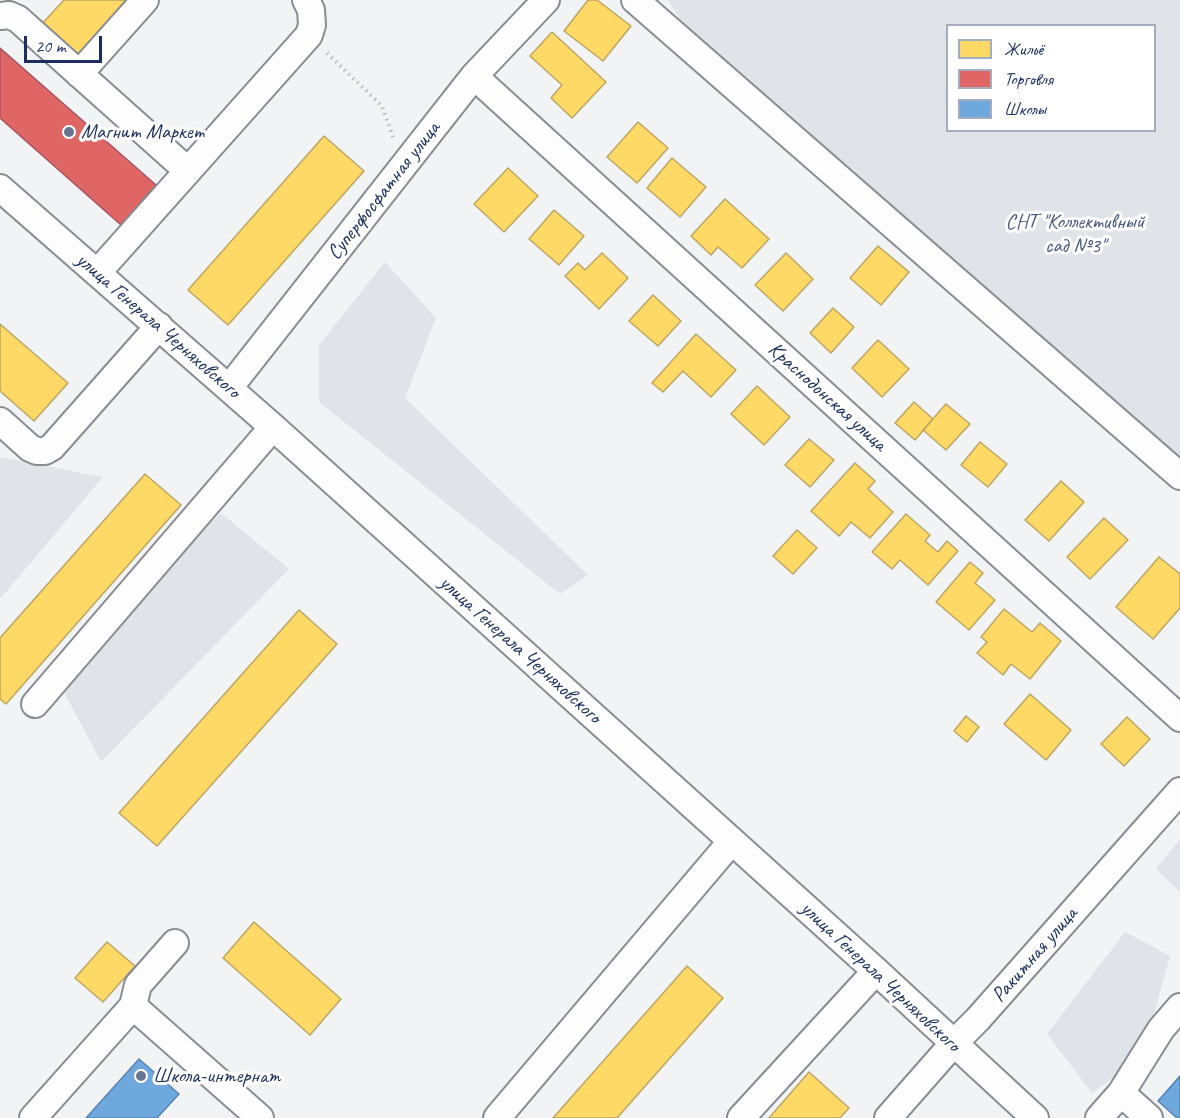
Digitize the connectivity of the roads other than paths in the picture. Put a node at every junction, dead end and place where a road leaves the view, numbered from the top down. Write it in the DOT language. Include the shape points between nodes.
graph roads {
  1 [pos="145,0"];
  2 [pos="306,0"];
  3 [pos="546,0"];
  4 [pos="635,0"];
  5 [pos="0,16"];
  6 [pos="79,74"];
  7 [pos="474,76"];
  8 [pos="188,171"];
  9 [pos="0,188"];
  10 [pos="97,273"];
  11 [pos="159,326"];
  12 [pos="229,388"];
  13 [pos="0,421"];
  14 [pos="273,426"];
  15 [pos="1180,476"];
  16 [pos="35,704"];
  17 [pos="1180,718"];
  18 [pos="1180,790"];
  19 [pos="731,842"];
  20 [pos="175,943"];
  21 [pos="876,971"];
  22 [pos="133,1006"];
  23 [pos="1180,1007"];
  24 [pos="953,1044"];
  25 [pos="1121,1093"];
  26 [pos="33,1118"];
  27 [pos="260,1118"];
  28 [pos="497,1118"];
  29 [pos="741,1118"];
  30 [pos="888,1118"];
  31 [pos="1035,1118"];
  32 [pos="1099,1118"];
  33 [pos="1149,1118"];
  1 -- 6 [label="street"];
  2 -- 8 [label="street" via="311,10 309,35"];
  3 -- 7 [label="street, Суперфосфатная улица"];
  4 -- 15 [label="street"];
  5 -- 6 [label="street" via="18,19"];
  6 -- 8 [label="street"];
  7 -- 12 [label="street, Суперфосфатная улица"];
  7 -- 17 [label="street, Краснодонская улица"];
  8 -- 10 [label="street"];
  9 -- 10 [label="street, улица Генерала Черняховского"];
  10 -- 11 [label="street, улица Генерала Черняховского"];
  11 -- 12 [label="street, улица Генерала Черняховского"];
  11 -- 13 [label="street" via="52,447 45,451 30,448"];
  12 -- 14 [label="street, улица Генерала Черняховского"];
  14 -- 16 [label="street"];
  14 -- 19 [label="street, улица Генерала Черняховского"];
  18 -- 24 [label="street, Ракитная улица"];
  19 -- 21 [label="street, улица Генерала Черняховского"];
  19 -- 28 [label="street"];
  20 -- 22 [label="street" via="138,985"];
  21 -- 24 [label="street, улица Генерала Черняховского"];
  21 -- 29 [label="street"];
  22 -- 26 [label="street"];
  22 -- 27 [label="street"];
  23 -- 25 [label="street" via="1161,1029"];
  24 -- 30 [label="street, Ракитная улица"];
  24 -- 31 [label="street, улица Генерала Черняховского"];
  25 -- 32 [label="street"];
  25 -- 33 [label="street"];
}
